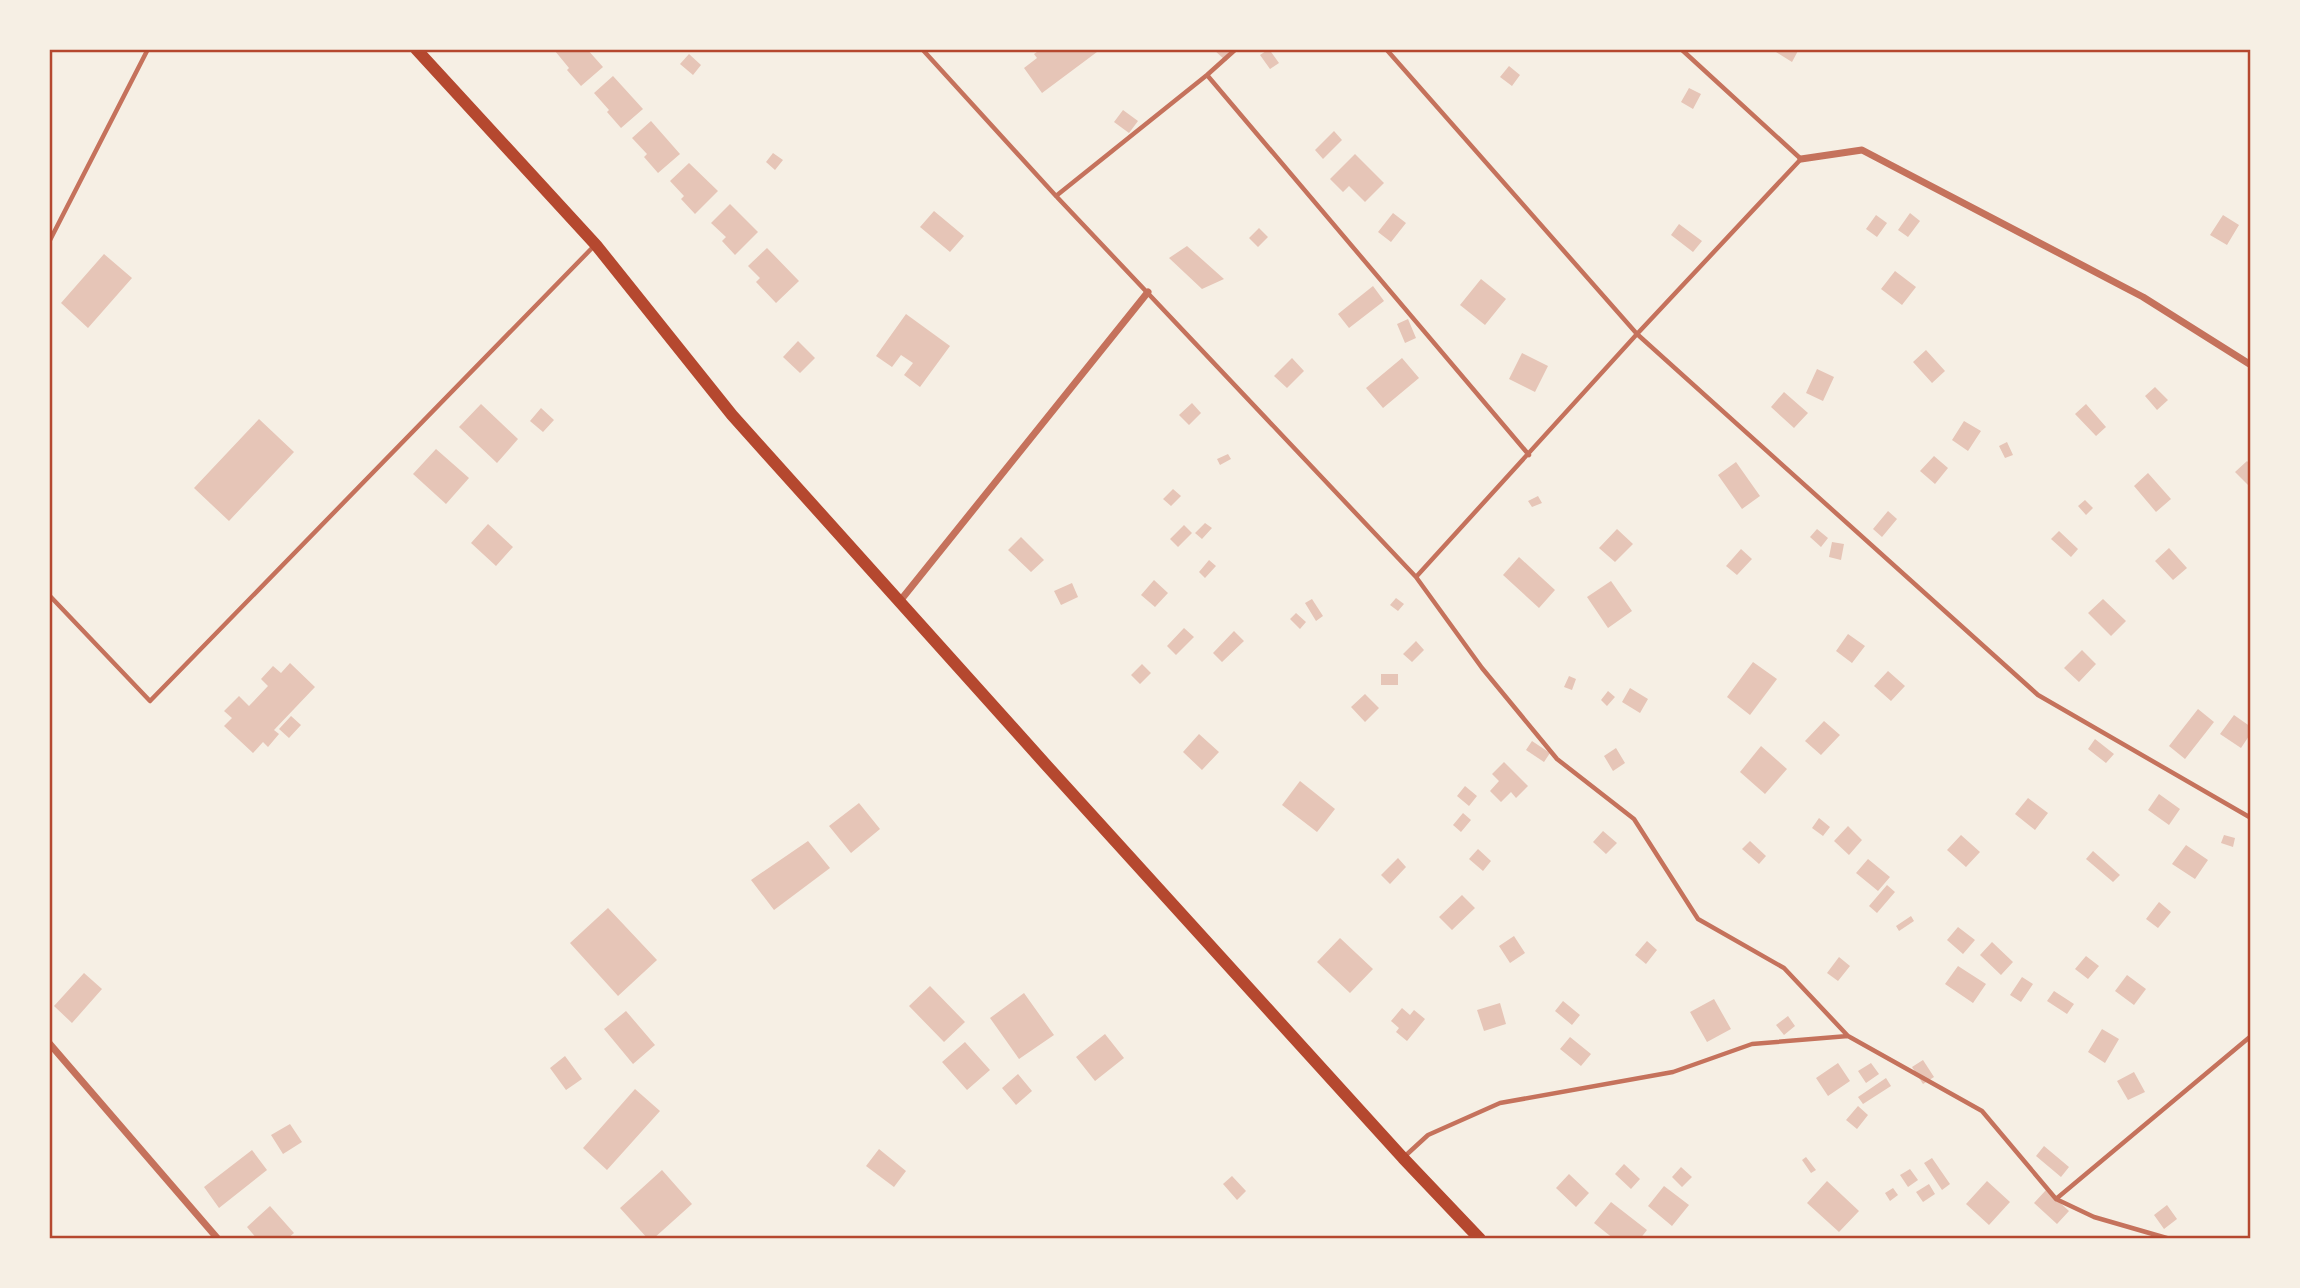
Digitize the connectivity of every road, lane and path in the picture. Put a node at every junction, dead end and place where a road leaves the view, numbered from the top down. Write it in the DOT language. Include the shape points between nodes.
graph roads {
  1 [pos="148,49"];
  2 [pos="416,49"];
  3 [pos="922,49"];
  4 [pos="1236,49"];
  5 [pos="1386,49"];
  6 [pos="1681,49"];
  7 [pos="1208,75"];
  8 [pos="1801,159"];
  9 [pos="1056,196"];
  10 [pos="49,242"];
  11 [pos="596,244"];
  12 [pos="1148,292"];
  13 [pos="1637,334"];
  14 [pos="2251,365"];
  15 [pos="1529,455"];
  16 [pos="1416,577"];
  17 [pos="49,595"];
  18 [pos="900,601"];
  19 [pos="2251,818"];
  20 [pos="1848,1036"];
  21 [pos="2251,1036"];
  22 [pos="49,1043"];
  23 [pos="1403,1158"];
  24 [pos="2056,1199"];
  25 [pos="218,1239"];
  26 [pos="1480,1239"];
  27 [pos="2170,1239"];
  1 -- 10 [label="lane"];
  2 -- 11 [label="main road"];
  3 -- 9 [label="lane"];
  4 -- 7 [label="lane"];
  5 -- 13 [label="lane"];
  6 -- 8 [label="lane"];
  7 -- 9 [label="lane"];
  7 -- 15 [label="lane"];
  8 -- 13 [label="lane"];
  8 -- 14 [label="street" via="1862,150 2143,297"];
  9 -- 12 [label="lane"];
  11 -- 17 [label="lane" via="150,701"];
  11 -- 18 [label="main road" via="732,415"];
  12 -- 16 [label="lane"];
  12 -- 18 [label="street"];
  13 -- 15 [label="lane"];
  13 -- 19 [label="lane" via="2038,695"];
  15 -- 16 [label="lane"];
  16 -- 20 [label="lane" via="1482,668 1557,759 1634,819 1699,919 1784,968"];
  18 -- 23 [label="main road"];
  20 -- 23 [label="lane" via="1752,1044 1673,1072 1500,1103 1428,1135"];
  20 -- 24 [label="lane" via="1982,1111"];
  21 -- 24 [label="lane"];
  22 -- 25 [label="street"];
  23 -- 26 [label="main road"];
  24 -- 27 [label="lane" via="2094,1217"];
}
